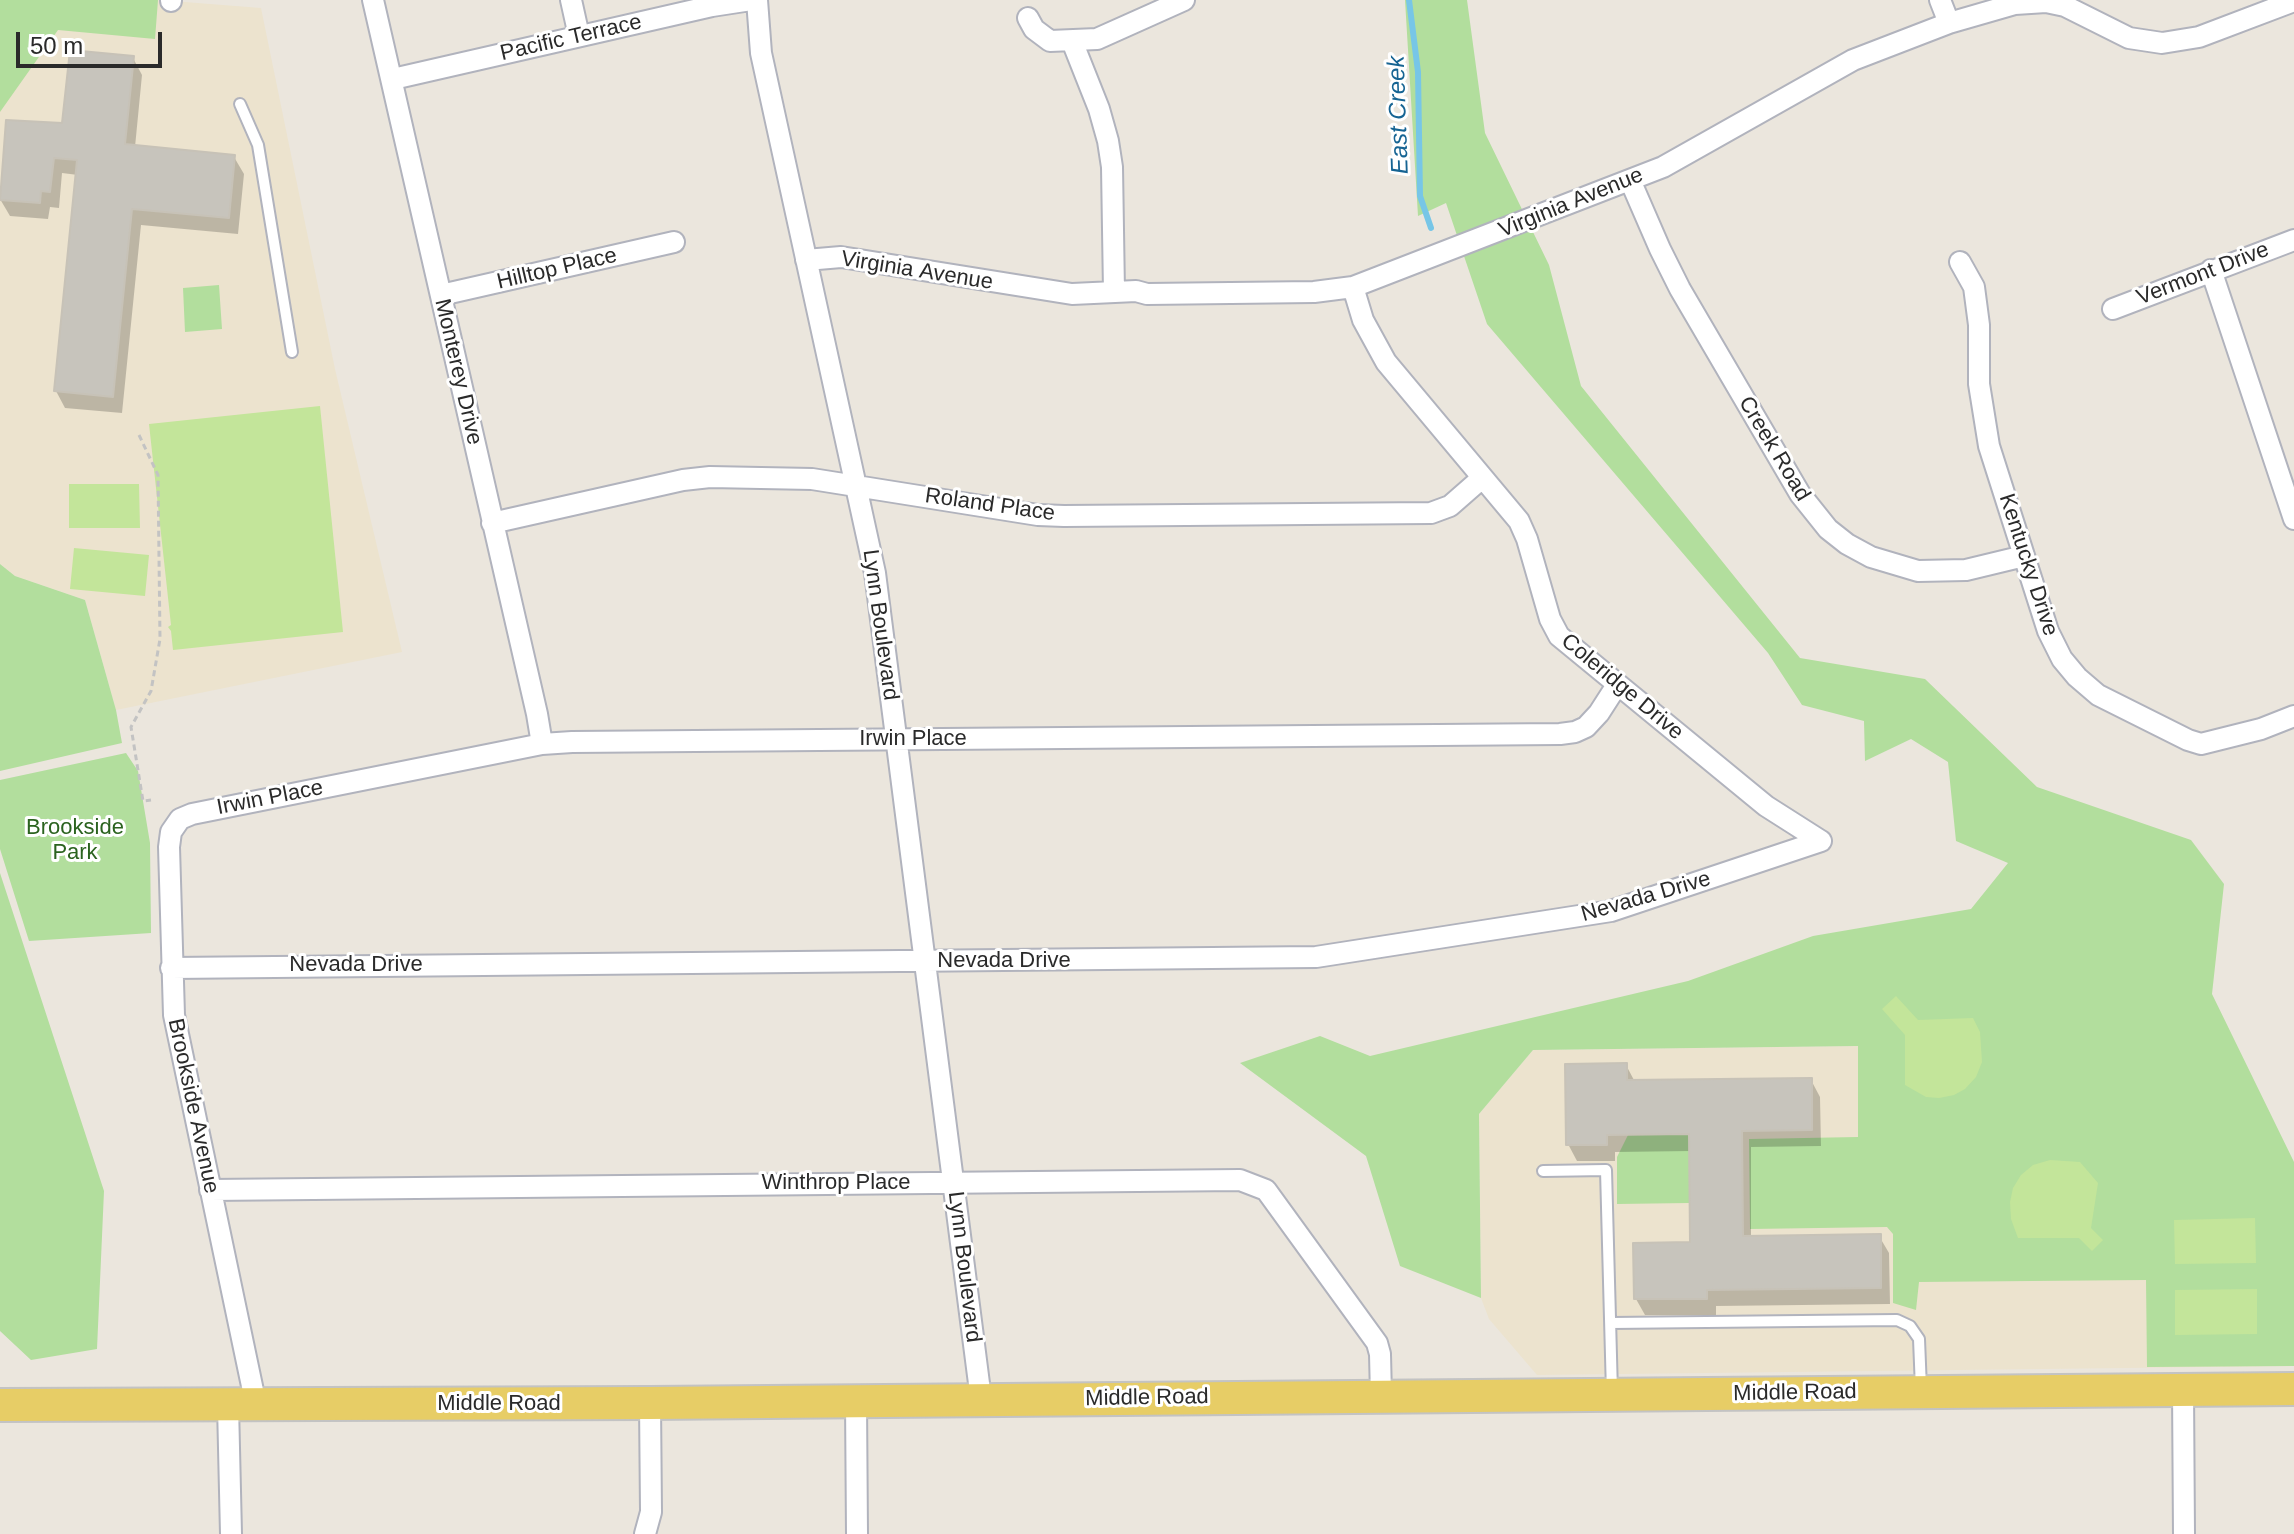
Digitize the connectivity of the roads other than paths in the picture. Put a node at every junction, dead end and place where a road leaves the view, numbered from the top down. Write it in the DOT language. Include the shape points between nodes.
graph roads {
  1 [pos="373,0"];
  2 [pos="571,0"];
  3 [pos="754,0"];
  4 [pos="1184,0"];
  5 [pos="1940,0"];
  6 [pos="2294,1"];
  7 [pos="1028,18"];
  8 [pos="1949,23"];
  9 [pos="579,36"];
  10 [pos="1072,41"];
  11 [pos="393,79"];
  12 [pos="240,104"];
  13 [pos="1630,180"];
  14 [pos="2294,240"];
  15 [pos="674,242"];
  16 [pos="806,260"];
  17 [pos="1960,262"];
  18 [pos="2211,270"];
  19 [pos="1353,287"];
  20 [pos="1114,292"];
  21 [pos="441,295"];
  22 [pos="2113,309"];
  23 [pos="292,352"];
  24 [pos="1482,478"];
  25 [pos="2288,479"];
  26 [pos="857,485"];
  27 [pos="2294,519"];
  28 [pos="492,523"];
  29 [pos="2024,556"];
  30 [pos="1617,685"];
  31 [pos="2294,716"];
  32 [pos="896,739"];
  33 [pos="542,744"];
  34 [pos="192,814"];
  35 [pos="1821,841"];
  36 [pos="925,961"];
  37 [pos="171,968"];
  38 [pos="1543,1171"];
  39 [pos="953,1182"];
  40 [pos="210,1190"];
  41 [pos="1611,1323"];
  42 [pos="2183,1389"];
  43 [pos="2294,1389"];
  44 [pos="1921,1391"];
  45 [pos="1612,1395"];
  46 [pos="1381,1396"];
  47 [pos="981,1399"];
  48 [pos="856,1401"];
  49 [pos="650,1403"];
  50 [pos="0,1405"];
  51 [pos="242,1405"];
  52 [pos="231,1534"];
  53 [pos="645,1534"];
  54 [pos="857,1534"];
  55 [pos="2184,1534"];
  1 -- 11 [label="street, Monterey Drive"];
  2 -- 9 [label="street"];
  3 -- 9 [label="street, Pacific Terrace"];
  3 -- 16 [label="street, Lynn Boulevard"];
  4 -- 10 [label="street" via="1097,39"];
  5 -- 8 [label="street"];
  6 -- 8 [label="street, Virginia Avenue" via="2199,37 2162,43 2129,38 2046,2 2015,4"];
  7 -- 10 [label="street" via="1050,41"];
  8 -- 13 [label="street, Virginia Avenue" via="1853,60 1683,157"];
  9 -- 11 [label="street, Pacific Terrace"];
  10 -- 20 [label="street" via="1110,154"];
  11 -- 21 [label="street, Monterey Drive"];
  12 -- 23 [label="lane" via="258,145"];
  13 -- 19 [label="street, Virginia Avenue"];
  13 -- 29 [label="street, Creek Road" via="1680,289 1800,494 1828,529 1871,557 1918,571 1966,570"];
  14 -- 18 [label="street, Vermont Drive"];
  15 -- 21 [label="street, Hilltop Place"];
  16 -- 20 [label="street, Virginia Avenue" via="841,257 1072,294"];
  16 -- 26 [label="street, Lynn Boulevard"];
  17 -- 29 [label="street, Kentucky Drive" via="1974,287 1979,384 1989,446"];
  18 -- 22 [label="street, Vermont Drive"];
  18 -- 25 [label="street"];
  19 -- 20 [label="street, Virginia Avenue" via="1314,292"];
  19 -- 24 [label="street, Coleridge Drive" via="1363,320 1386,362"];
  21 -- 28 [label="street, Monterey Drive"];
  24 -- 26 [label="street, Roland Place" via="1437,512 1367,513 1051,516"];
  24 -- 30 [label="street, Coleridge Drive" via="1519,521 1559,636"];
  25 -- 27 [label="street"];
  26 -- 28 [label="street, Roland Place" via="710,477"];
  26 -- 32 [label="street, Lynn Boulevard" via="875,573"];
  28 -- 33 [label="street, Monterey Drive"];
  29 -- 31 [label="street, Kentucky Drive" via="2056,650 2098,695 2201,744"];
  30 -- 32 [label="street, Irwin Place" via="1586,727 1560,734"];
  30 -- 35 [label="street, Coleridge Drive" via="1766,806"];
  32 -- 33 [label="street, Irwin Place"];
  32 -- 36 [label="street, Lynn Boulevard"];
  33 -- 34 [label="street, Irwin Place"];
  34 -- 37 [label="street, Brookside Avenue" via="180,819 171,832"];
  35 -- 36 [label="street, Nevada Drive" via="1611,911 1316,957"];
  36 -- 37 [label="street, Nevada Drive"];
  36 -- 39 [label="street, Lynn Boulevard"];
  37 -- 40 [label="street, Brookside Avenue" via="174,1015"];
  38 -- 41 [label="lane" via="1606,1170"];
  39 -- 40 [label="street, Winthrop Place"];
  39 -- 46 [label="street, Winthrop Place" via="1240,1180 1266,1190 1377,1343"];
  39 -- 47 [label="street, Lynn Boulevard"];
  40 -- 51 [label="street, Brookside Avenue"];
  41 -- 44 [label="lane" via="1897,1320 1919,1339"];
  41 -- 45 [label="lane"];
  42 -- 43 [label="main road, Middle Road"];
  42 -- 44 [label="main road, Middle Road"];
  42 -- 55 [label="street"];
  44 -- 45 [label="main road, Middle Road"];
  45 -- 46 [label="main road, Middle Road"];
  46 -- 47 [label="main road, Middle Road"];
  47 -- 48 [label="main road, Middle Road"];
  48 -- 49 [label="main road, Middle Road"];
  48 -- 54 [label="street"];
  49 -- 51 [label="main road, Middle Road"];
  49 -- 53 [label="street" via="651,1512"];
  50 -- 51 [label="main road, Middle Road"];
  51 -- 52 [label="street, Brookside Avenue"];
}
